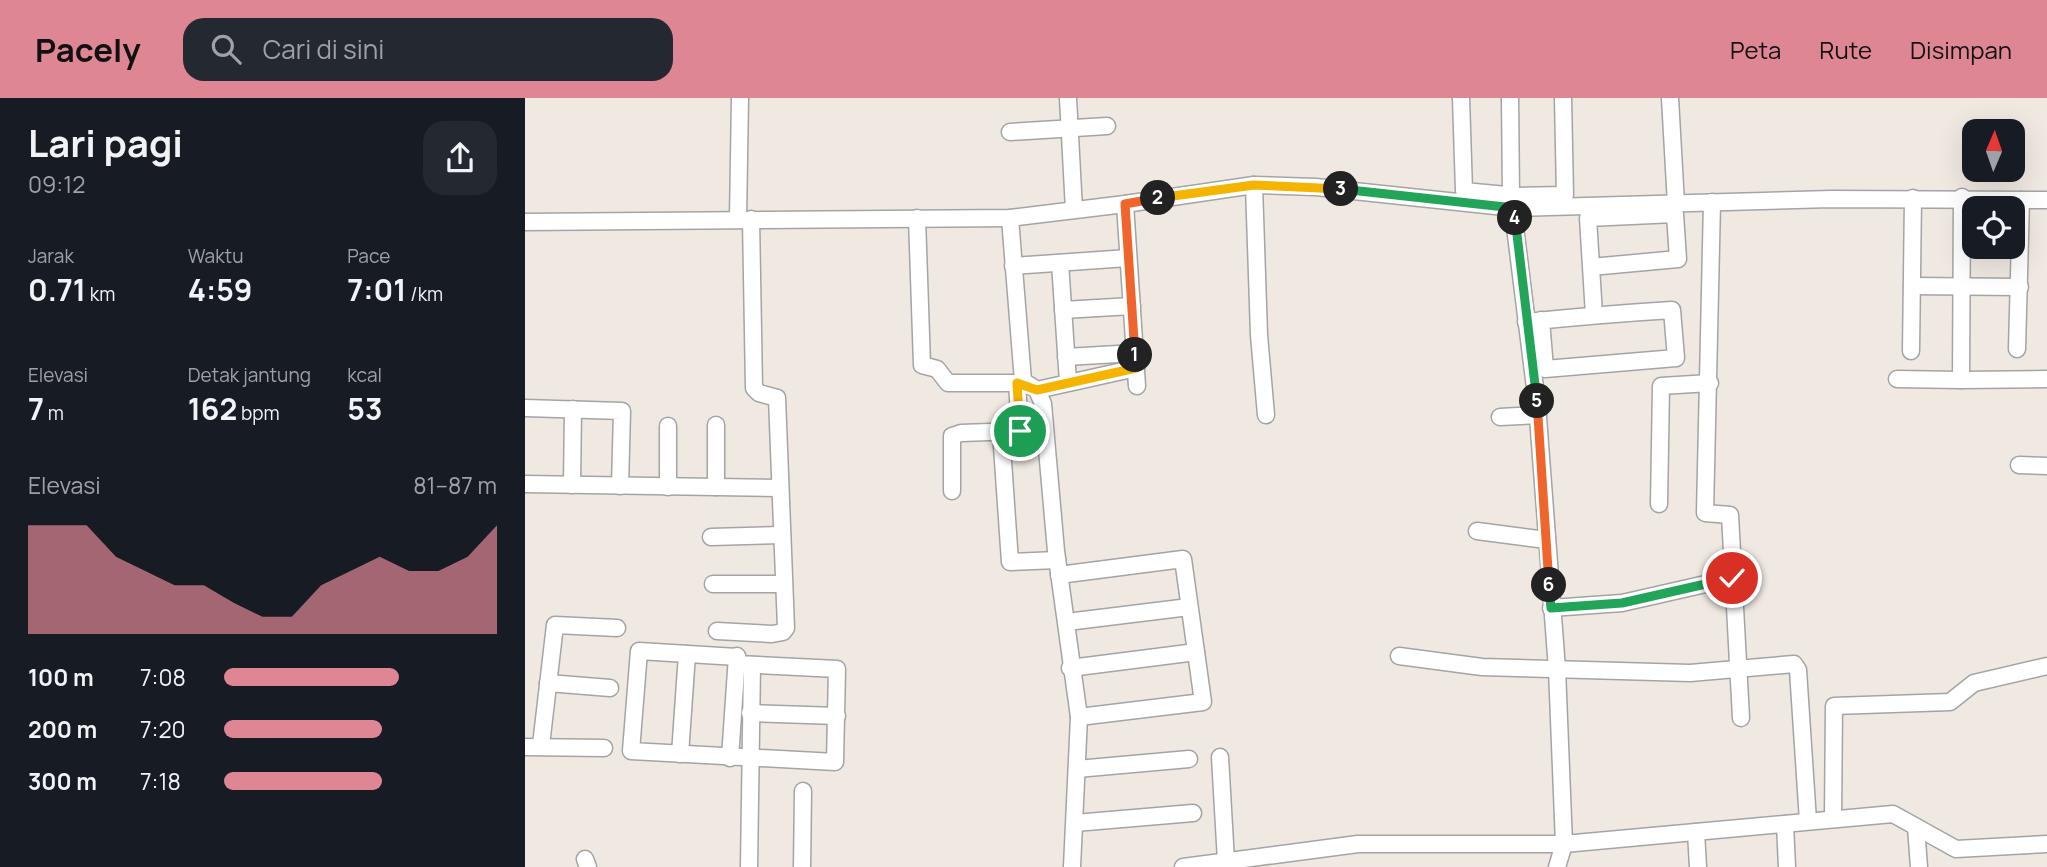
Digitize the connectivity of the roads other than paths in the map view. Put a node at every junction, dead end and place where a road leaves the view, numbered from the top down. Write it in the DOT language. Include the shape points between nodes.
graph roads {
  1 [pos="740,98"];
  2 [pos="1068,98"];
  3 [pos="1461,98"];
  4 [pos="1510,98"];
  5 [pos="1515,98"];
  6 [pos="1563,98"];
  7 [pos="1671,98"];
  8 [pos="1107,125"];
  9 [pos="1070,128"];
  10 [pos="1010,132"];
  11 [pos="1513,140"];
  12 [pos="1254,185"];
  13 [pos="1962,197"];
  14 [pos="1913,198"];
  15 [pos="1514,200"];
  16 [pos="2025,200"];
  17 [pos="2047,200"];
  18 [pos="1712,202"];
  19 [pos="1125,204"];
  20 [pos="1676,204"];
  21 [pos="1075,210"];
  22 [pos="917,218"];
  23 [pos="1010,218"];
  24 [pos="745,219"];
  25 [pos="525,222"];
  26 [pos="1128,258"];
  27 [pos="1963,259"];
  28 [pos="2020,259"];
  29 [pos="1060,262"];
  30 [pos="1013,266"];
  31 [pos="1591,267"];
  32 [pos="1912,286"];
  33 [pos="1964,286"];
  34 [pos="2020,287"];
  35 [pos="1132,306"];
  36 [pos="1063,310"];
  37 [pos="1594,315"];
  38 [pos="1534,321"];
  39 [pos="2017,349"];
  40 [pos="1911,351"];
  41 [pos="1066,357"];
  42 [pos="1136,360"];
  43 [pos="1897,379"];
  44 [pos="2047,379"];
  45 [pos="1961,380"];
  46 [pos="1068,382"];
  47 [pos="1710,383"];
  48 [pos="1026,385"];
  49 [pos="1137,386"];
  50 [pos="525,408"];
  51 [pos="573,410"];
  52 [pos="1266,415"];
  53 [pos="1538,415"];
  54 [pos="1500,416"];
  55 [pos="716,425"];
  56 [pos="669,426"];
  57 [pos="1001,432"];
  58 [pos="2019,465"];
  59 [pos="2047,466"];
  60 [pos="525,484"];
  61 [pos="572,485"];
  62 [pos="619,486"];
  63 [pos="668,487"];
  64 [pos="716,487"];
  65 [pos="780,488"];
  66 [pos="952,491"];
  67 [pos="1659,503"];
  68 [pos="1477,531"];
  69 [pos="782,536"];
  70 [pos="712,537"];
  71 [pos="1546,540"];
  72 [pos="1058,567"];
  73 [pos="1732,578"];
  74 [pos="713,584"];
  75 [pos="784,584"];
  76 [pos="1189,607"];
  77 [pos="1551,608"];
  78 [pos="1067,622"];
  79 [pos="617,628"];
  80 [pos="717,631"];
  81 [pos="740,632"];
  82 [pos="1196,652"];
  83 [pos="687,654"];
  84 [pos="1399,656"];
  85 [pos="742,662"];
  86 [pos="2047,666"];
  87 [pos="1070,668"];
  88 [pos="1556,669"];
  89 [pos="1740,670"];
  90 [pos="548,683"];
  91 [pos="610,688"];
  92 [pos="750,713"];
  93 [pos="837,716"];
  94 [pos="1079,717"];
  95 [pos="1741,718"];
  96 [pos="533,746"];
  97 [pos="604,748"];
  98 [pos="680,754"];
  99 [pos="1220,757"];
  100 [pos="730,758"];
  101 [pos="1189,759"];
  102 [pos="749,760"];
  103 [pos="1077,769"];
  104 [pos="803,792"];
  105 [pos="1193,813"];
  106 [pos="1833,818"];
  107 [pos="1808,821"];
  108 [pos="1075,823"];
  109 [pos="1784,824"];
  110 [pos="1916,827"];
  111 [pos="1696,832"];
  112 [pos="1565,844"];
  113 [pos="2047,844"];
  114 [pos="1226,861"];
  115 [pos="1192,866"];
  116 [pos="748,867"];
  117 [pos="802,867"];
  118 [pos="1072,867"];
  119 [pos="1557,867"];
  120 [pos="1698,867"];
  121 [pos="1787,867"];
  122 [pos="1919,867"];
  1 -- 24 [label="street"];
  2 -- 9 [label="street"];
  3 -- 15 [label="street" via="1464,191"];
  4 -- 11 [label="street"];
  5 -- 11 [label="street"];
  6 -- 15 [label="street" via="1565,195"];
  7 -- 20 [label="street"];
  8 -- 9 [label="street"];
  9 -- 10 [label="street"];
  9 -- 21 [label="street"];
  11 -- 15 [label="street"];
  12 -- 15 [label="street"];
  12 -- 19 [label="street"];
  12 -- 52 [label="street"];
  13 -- 14 [label="street"];
  14 -- 18 [label="street"];
  14 -- 32 [label="street"];
  15 -- 20 [label="street"];
  15 -- 38 [label="street"];
  16 -- 17 [label="street"];
  18 -- 20 [label="street"];
  18 -- 47 [label="street"];
  19 -- 21 [label="street"];
  19 -- 26 [label="street"];
  21 -- 23 [label="street"];
  22 -- 23 [label="street"];
  22 -- 24 [label="street"];
  22 -- 48 [label="street" via="922,365 937,369 948,383"];
  23 -- 30 [label="street"];
  24 -- 25 [label="street"];
  24 -- 65 [label="street" via="754,388 777,398"];
  26 -- 29 [label="street"];
  26 -- 35 [label="street"];
  27 -- 33 [label="street"];
  28 -- 34 [label="street"];
  29 -- 30 [label="street"];
  29 -- 36 [label="street"];
  30 -- 48 [label="street"];
  31 -- 31 [label="street" via="1588,218 1675,214 1678,260"];
  31 -- 37 [label="street"];
  32 -- 33 [label="street"];
  32 -- 40 [label="street"];
  33 -- 34 [label="street"];
  33 -- 45 [label="street"];
  34 -- 39 [label="street"];
  35 -- 36 [label="street"];
  35 -- 42 [label="street"];
  36 -- 41 [label="street"];
  37 -- 38 [label="street"];
  37 -- 38 [label="street" via="1672,310 1675,358 1545,369"];
  38 -- 53 [label="street"];
  41 -- 42 [label="street"];
  41 -- 46 [label="street"];
  42 -- 46 [label="street"];
  42 -- 49 [label="street"];
  43 -- 45 [label="street"];
  44 -- 45 [label="street"];
  46 -- 48 [label="street"];
  47 -- 67 [label="street" via="1661,386"];
  47 -- 73 [label="street" via="1705,513 1730,515"];
  48 -- 57 [label="street" via="1020,431"];
  48 -- 72 [label="street" via="1044,404"];
  50 -- 51 [label="street"];
  51 -- 61 [label="street"];
  51 -- 62 [label="street" via="622,411"];
  53 -- 54 [label="street"];
  53 -- 71 [label="street"];
  55 -- 64 [label="street"];
  56 -- 63 [label="street"];
  57 -- 66 [label="street" via="952,436"];
  57 -- 72 [label="street" via="1010,562"];
  58 -- 59 [label="street"];
  60 -- 61 [label="street"];
  61 -- 62 [label="street"];
  62 -- 63 [label="street"];
  63 -- 64 [label="street"];
  64 -- 65 [label="street"];
  65 -- 69 [label="street"];
  68 -- 71 [label="street"];
  69 -- 70 [label="street"];
  69 -- 75 [label="street"];
  71 -- 77 [label="street"];
  72 -- 76 [label="street" via="1182,554"];
  72 -- 78 [label="street"];
  73 -- 77 [label="street" via="1622,603"];
  73 -- 89 [label="street"];
  74 -- 75 [label="street"];
  75 -- 81 [label="street" via="783,632"];
  76 -- 78 [label="street"];
  76 -- 82 [label="street"];
  77 -- 88 [label="street"];
  78 -- 87 [label="street"];
  79 -- 90 [label="street" via="555,625"];
  80 -- 81 [label="street"];
  81 -- 85 [label="street"];
  82 -- 87 [label="street"];
  82 -- 94 [label="street" via="1203,702"];
  83 -- 85 [label="street"];
  83 -- 98 [label="street"];
  83 -- 98 [label="street" via="639,651 631,751"];
  84 -- 88 [label="street" via="1482,667"];
  85 -- 92 [label="street"];
  85 -- 93 [label="street" via="836,668"];
  85 -- 100 [label="street"];
  86 -- 106 [label="street" via="1974,683 1950,702 1834,706"];
  87 -- 94 [label="street"];
  88 -- 89 [label="street"];
  88 -- 112 [label="street"];
  89 -- 95 [label="street"];
  89 -- 107 [label="street" via="1785,663 1798,670"];
  90 -- 91 [label="street"];
  90 -- 96 [label="street"];
  92 -- 93 [label="street"];
  92 -- 102 [label="street"];
  93 -- 102 [label="street" via="835,762"];
  94 -- 103 [label="street"];
  96 -- 97 [label="street"];
  98 -- 100 [label="street"];
  99 -- 114 [label="street"];
  100 -- 102 [label="street"];
  101 -- 103 [label="street"];
  102 -- 116 [label="street"];
  103 -- 108 [label="street"];
  104 -- 117 [label="street"];
  105 -- 108 [label="street"];
  106 -- 107 [label="street"];
  106 -- 110 [label="street" via="1893,814"];
  107 -- 109 [label="street"];
  108 -- 118 [label="street"];
  109 -- 111 [label="street"];
  109 -- 121 [label="street"];
  110 -- 113 [label="street" via="1956,849"];
  110 -- 122 [label="street"];
  111 -- 112 [label="street"];
  111 -- 120 [label="street"];
  112 -- 114 [label="street" via="1358,844"];
  112 -- 119 [label="street"];
  114 -- 115 [label="street"];
}
